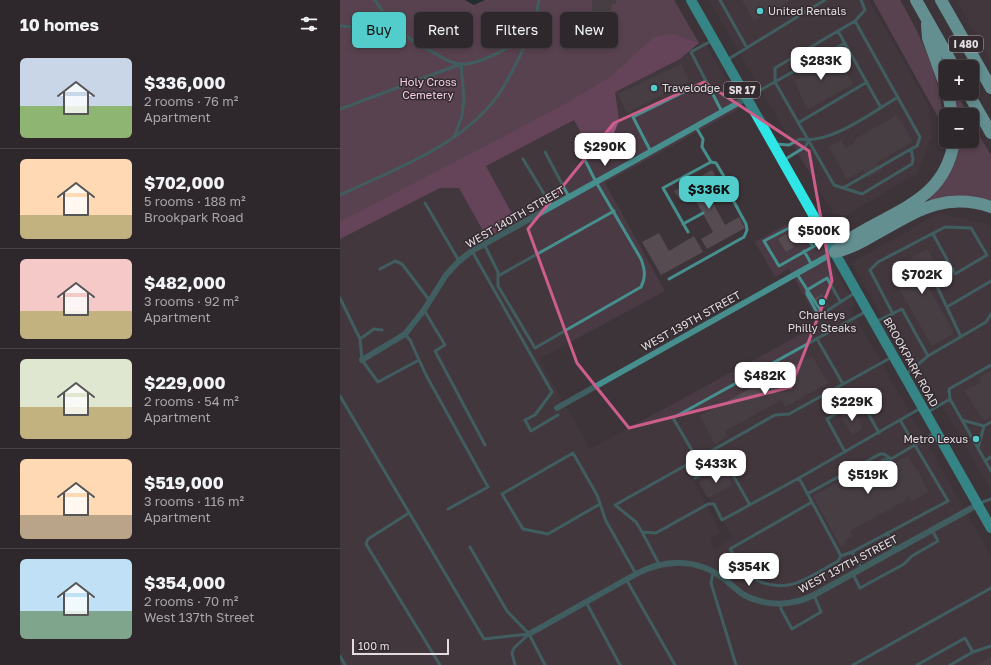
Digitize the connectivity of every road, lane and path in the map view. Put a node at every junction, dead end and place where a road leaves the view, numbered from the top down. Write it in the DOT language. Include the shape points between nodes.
graph roads {
  1 [pos="375,0"];
  2 [pos="539,0"];
  3 [pos="692,0"];
  4 [pos="720,0"];
  5 [pos="825,0"];
  6 [pos="861,0"];
  7 [pos="916,0"];
  8 [pos="941,0"];
  9 [pos="385,12"];
  10 [pos="536,12"];
  11 [pos="855,21"];
  12 [pos="928,21"];
  13 [pos="340,26"];
  14 [pos="352,27"];
  15 [pos="838,31"];
  16 [pos="406,37"];
  17 [pos="713,40"];
  18 [pos="845,43"];
  19 [pos="507,48"];
  20 [pos="524,48"];
  21 [pos="747,48"];
  22 [pos="950,60"];
  23 [pos="726,61"];
  24 [pos="812,62"];
  25 [pos="461,64"];
  26 [pos="939,69"];
  27 [pos="796,70"];
  28 [pos="706,80"];
  29 [pos="775,82"];
  30 [pos="866,82"];
  31 [pos="991,88"];
  32 [pos="898,97"];
  33 [pos="747,98"];
  34 [pos="972,100"];
  35 [pos="881,108"];
  36 [pos="340,109"];
  37 [pos="722,112"];
  38 [pos="798,123"];
  39 [pos="696,126"];
  40 [pos="991,133"];
  41 [pos="454,137"];
  42 [pos="808,140"];
  43 [pos="773,144"];
  44 [pos="579,148"];
  45 [pos="952,148"];
  46 [pos="911,149"];
  47 [pos="545,152"];
  48 [pos="650,152"];
  49 [pos="524,158"];
  50 [pos="782,161"];
  51 [pos="711,162"];
  52 [pos="596,182"];
  53 [pos="843,188"];
  54 [pos="340,195"];
  55 [pos="569,197"];
  56 [pos="425,203"];
  57 [pos="552,207"];
  58 [pos="991,207"];
  59 [pos="614,211"];
  60 [pos="703,213"];
  61 [pos="814,217"];
  62 [pos="683,224"];
  63 [pos="800,225"];
  64 [pos="688,232"];
  65 [pos="933,234"];
  66 [pos="827,239"];
  67 [pos="484,244"];
  68 [pos="813,247"];
  69 [pos="472,251"];
  70 [pos="804,251"];
  71 [pos="835,252"];
  72 [pos="989,255"];
  73 [pos="459,261"];
  74 [pos="812,265"];
  75 [pos="380,269"];
  76 [pos="952,269"];
  77 [pos="798,274"];
  78 [pos="498,276"];
  79 [pos="669,279"];
  80 [pos="991,281"];
  81 [pos="807,290"];
  82 [pos="857,291"];
  83 [pos="340,298"];
  84 [pos="430,301"];
  85 [pos="840,301"];
  86 [pos="947,307"];
  87 [pos="424,310"];
  88 [pos="868,310"];
  89 [pos="893,314"];
  90 [pos="991,314"];
  91 [pos="875,322"];
  92 [pos="382,330"];
  93 [pos="405,334"];
  94 [pos="961,337"];
  95 [pos="360,339"];
  96 [pos="817,339"];
  97 [pos="894,356"];
  98 [pos="928,356"];
  99 [pos="362,360"];
  100 [pos="419,360"];
  101 [pos="991,365"];
  102 [pos="904,375"];
  103 [pos="843,384"];
  104 [pos="340,396"];
  105 [pos="950,399"];
  106 [pos="557,408"];
  107 [pos="924,410"];
  108 [pos="558,415"];
  109 [pos="900,420"];
  110 [pos="962,420"];
  111 [pos="991,422"];
  112 [pos="984,426"];
  113 [pos="936,432"];
  114 [pos="879,433"];
  115 [pos="485,445"];
  116 [pos="916,445"];
  117 [pos="978,448"];
  118 [pos="845,452"];
  119 [pos="991,457"];
  120 [pos="891,459"];
  121 [pos="697,460"];
  122 [pos="883,460"];
  123 [pos="985,461"];
  124 [pos="886,464"];
  125 [pos="991,471"];
  126 [pos="695,478"];
  127 [pos="799,478"];
  128 [pos="807,494"];
  129 [pos="991,498"];
  130 [pos="812,502"];
  131 [pos="600,504"];
  132 [pos="979,504"];
  133 [pos="750,505"];
  134 [pos="448,509"];
  135 [pos="409,513"];
  136 [pos="991,528"];
  137 [pos="932,530"];
  138 [pos="642,532"];
  139 [pos="887,534"];
  140 [pos="470,547"];
  141 [pos="896,550"];
  142 [pos="852,552"];
  143 [pos="841,556"];
  144 [pos="659,564"];
  145 [pos="862,569"];
  146 [pos="713,572"];
  147 [pos="636,574"];
  148 [pos="853,574"];
  149 [pos="626,579"];
  150 [pos="991,588"];
  151 [pos="814,595"];
  152 [pos="586,602"];
  153 [pos="781,604"];
  154 [pos="529,634"];
  155 [pos="991,646"];
  156 [pos="973,652"];
  157 [pos="340,656"];
  158 [pos="923,664"];
  159 [pos="345,665"];
  160 [pos="440,665"];
  161 [pos="515,665"];
  162 [pos="546,665"];
  163 [pos="620,665"];
  164 [pos="675,665"];
  165 [pos="736,665"];
  166 [pos="853,665"];
  167 [pos="917,665"];
  168 [pos="950,665"];
  1 -- 9 [label="lane"];
  2 -- 10 [label="lane"];
  3 -- 17 [label="main road, BROOKPARK ROAD / SR 17"];
  4 -- 21 [label="lane"];
  5 -- 21 [label="lane"];
  6 -- 11 [label="lane" via="865,10"];
  7 -- 12 [label="highway, I 480"];
  8 -- 31 [label="highway, I 480"];
  11 -- 15 [label="lane"];
  11 -- 32 [label="lane"];
  12 -- 22 [label="highway, I 480"];
  12 -- 26 [label="highway" via="926,30"];
  13 -- 14 [label="lane"];
  15 -- 18 [label="lane"];
  15 -- 29 [label="lane" via="775,68"];
  16 -- 25 [label="lane" via="444,58"];
  17 -- 23 [label="main road, BROOKPARK ROAD / SR 17"];
  17 -- 28 [label="lane" via="691,52"];
  18 -- 24 [label="lane"];
  18 -- 30 [label="lane"];
  19 -- 25 [label="lane" via="484,59"];
  20 -- 41 [label="lane" via="498,95 474,122"];
  21 -- 23 [label="lane"];
  23 -- 33 [label="main road, BROOKPARK ROAD / SR 17"];
  25 -- 36 [label="lane"];
  25 -- 41 [label="lane" via="464,98 462,116"];
  27 -- 29 [label="lane"];
  28 -- 37 [label="lane"];
  28 -- 48 [label="lane" via="634,118"];
  29 -- 33 [label="lane"];
  29 -- 38 [label="lane"];
  30 -- 35 [label="lane"];
  30 -- 38 [label="lane"];
  32 -- 35 [label="lane"];
  32 -- 46 [label="lane" via="920,137 917,146"];
  33 -- 37 [label="street, WEST 140TH STREET"];
  33 -- 43 [label="main road, BROOKPARK ROAD / SR 17"];
  34 -- 40 [label="highway"];
  35 -- 42 [label="lane" via="834,134"];
  37 -- 39 [label="street, WEST 140TH STREET"];
  38 -- 42 [label="lane"];
  39 -- 48 [label="street, WEST 140TH STREET"];
  39 -- 51 [label="lane" via="703,139 702,147"];
  41 -- 54 [label="lane" via="424,155"];
  42 -- 43 [label="lane" via="800,139 784,146"];
  42 -- 50 [label="lane" via="805,147"];
  42 -- 53 [label="lane" via="834,185"];
  43 -- 50 [label="main road, BROOKPARK ROAD / SR 17"];
  44 -- 52 [label="lane"];
  45 -- 71 [label="highway" via="947,168 933,189 844,241"];
  46 -- 53 [label="lane"];
  46 -- 53 [label="lane" via="912,164 862,194"];
  47 -- 55 [label="lane"];
  48 -- 52 [label="street, WEST 140TH STREET"];
  49 -- 57 [label="lane"];
  50 -- 61 [label="main road, BROOKPARK ROAD / SR 17"];
  51 -- 62 [label="lane" via="663,188"];
  51 -- 79 [label="lane" via="716,163 728,183 727,189 747,230 744,237"];
  52 -- 55 [label="street, WEST 140TH STREET"];
  52 -- 59 [label="lane"];
  55 -- 57 [label="street, WEST 140TH STREET"];
  56 -- 73 [label="lane"];
  57 -- 67 [label="street, WEST 140TH STREET"];
  58 -- 71 [label="highway" via="959,200 934,204 849,249"];
  59 -- 78 [label="lane"];
  59 -- 78 [label="lane" via="645,270 645,280 641,287 535,348 498,286"];
  60 -- 62 [label="lane"];
  61 -- 63 [label="lane"];
  61 -- 66 [label="main road, BROOKPARK ROAD / SR 17"];
  62 -- 64 [label="lane"];
  63 -- 68 [label="lane"];
  63 -- 70 [label="lane" via="764,241 779,266"];
  65 -- 72 [label="lane" via="945,227 971,228"];
  65 -- 76 [label="lane"];
  65 -- 89 [label="lane" via="878,262 870,270"];
  66 -- 68 [label="lane"];
  66 -- 71 [label="main road, BROOKPARK ROAD / SR 17"];
  67 -- 69 [label="street, WEST 140TH STREET"];
  67 -- 78 [label="lane"];
  68 -- 70 [label="lane"];
  69 -- 73 [label="street, WEST 140TH STREET"];
  69 -- 108 [label="lane" via="552,392 535,415 525,420 531,431"];
  70 -- 74 [label="lane"];
  71 -- 74 [label="street, WEST 139TH STREET"];
  71 -- 82 [label="main road, BROOKPARK ROAD / SR 17"];
  72 -- 76 [label="lane" via="955,274"];
  73 -- 84 [label="street, WEST 140TH STREET" via="446,275"];
  74 -- 77 [label="street, WEST 139TH STREET"];
  75 -- 84 [label="lane" via="395,261 402,264"];
  76 -- 86 [label="lane" via="934,280"];
  77 -- 81 [label="lane"];
  77 -- 106 [label="street, WEST 139TH STREET"];
  80 -- 86 [label="lane"];
  81 -- 85 [label="lane" via="827,278"];
  81 -- 85 [label="lane" via="820,316"];
  82 -- 85 [label="lane"];
  82 -- 88 [label="main road, BROOKPARK ROAD / SR 17"];
  83 -- 95 [label="lane"];
  84 -- 87 [label="street, WEST 140TH STREET"];
  86 -- 94 [label="lane"];
  87 -- 93 [label="street, WEST 140TH STREET"];
  87 -- 115 [label="lane" via="445,345 435,351"];
  88 -- 91 [label="main road, BROOKPARK ROAD / SR 17"];
  88 -- 96 [label="lane"];
  89 -- 91 [label="lane"];
  89 -- 98 [label="lane" via="902,310"];
  90 -- 94 [label="lane" via="986,322"];
  91 -- 97 [label="main road, BROOKPARK ROAD / SR 17"];
  92 -- 95 [label="lane" via="374,329"];
  93 -- 99 [label="street, WEST 140TH STREET"];
  93 -- 100 [label="lane"];
  94 -- 98 [label="lane"];
  95 -- 99 [label="lane"];
  96 -- 103 [label="lane"];
  96 -- 121 [label="lane" via="674,418"];
  97 -- 102 [label="main road, BROOKPARK ROAD / SR 17"];
  97 -- 103 [label="lane"];
  98 -- 102 [label="lane"];
  99 -- 100 [label="lane" via="378,382"];
  100 -- 134 [label="lane" via="488,488"];
  101 -- 105 [label="lane" via="950,389"];
  102 -- 107 [label="main road, BROOKPARK ROAD / SR 17"];
  103 -- 121 [label="lane" via="789,414 775,415"];
  104 -- 135 [label="lane"];
  105 -- 107 [label="lane"];
  105 -- 110 [label="lane"];
  107 -- 109 [label="lane"];
  107 -- 113 [label="main road, BROOKPARK ROAD / SR 17"];
  109 -- 114 [label="lane"];
  109 -- 116 [label="lane" via="912,443"];
  110 -- 112 [label="lane"];
  110 -- 117 [label="lane"];
  111 -- 112 [label="lane"];
  112 -- 117 [label="lane"];
  113 -- 116 [label="lane"];
  113 -- 132 [label="main road, BROOKPARK ROAD / SR 17"];
  114 -- 118 [label="lane"];
  114 -- 118 [label="lane" via="863,404 855,402 827,419"];
  116 -- 120 [label="lane"];
  116 -- 139 [label="lane" via="948,501"];
  117 -- 123 [label="lane"];
  118 -- 127 [label="lane"];
  119 -- 123 [label="lane"];
  120 -- 122 [label="lane"];
  120 -- 124 [label="lane"];
  120 -- 128 [label="lane" via="880,454"];
  121 -- 138 [label="lane" via="616,505 636,522"];
  123 -- 125 [label="lane"];
  126 -- 133 [label="lane" via="725,461"];
  127 -- 128 [label="lane"];
  127 -- 133 [label="lane"];
  128 -- 130 [label="lane"];
  129 -- 132 [label="lane"];
  130 -- 143 [label="lane"];
  130 -- 143 [label="lane" via="730,549 746,573 774,587 802,581 838,561"];
  131 -- 131 [label="lane" via="573,454 502,494 523,529 548,534"];
  131 -- 147 [label="lane" via="606,521"];
  132 -- 136 [label="main road, BROOKPARK ROAD / SR 17"];
  132 -- 137 [label="street, WEST 137TH STREET"];
  133 -- 138 [label="lane" via="722,520 714,504 708,504 656,533"];
  135 -- 154 [label="lane" via="484,639"];
  135 -- 160 [label="lane" via="368,538 366,544"];
  137 -- 141 [label="street, WEST 137TH STREET"];
  137 -- 148 [label="lane" via="938,541 912,556 904,564 860,588"];
  138 -- 144 [label="lane"];
  139 -- 141 [label="lane"];
  139 -- 142 [label="lane"];
  140 -- 154 [label="lane" via="507,611"];
  141 -- 145 [label="street, WEST 137TH STREET"];
  142 -- 143 [label="lane"];
  142 -- 145 [label="lane"];
  144 -- 146 [label="street, WEST 137TH STREET" via="679,562"];
  144 -- 147 [label="street, WEST 137TH STREET"];
  145 -- 148 [label="street, WEST 137TH STREET"];
  146 -- 153 [label="street, WEST 137TH STREET" via="753,599"];
  146 -- 165 [label="lane" via="711,583"];
  147 -- 149 [label="street, WEST 137TH STREET"];
  148 -- 151 [label="street, WEST 137TH STREET"];
  149 -- 152 [label="street, WEST 137TH STREET"];
  149 -- 164 [label="lane"];
  150 -- 166 [label="lane"];
  151 -- 153 [label="street, WEST 137TH STREET" via="796,603"];
  151 -- 153 [label="lane" via="821,612 792,628 781,609"];
  152 -- 154 [label="street, WEST 137TH STREET"];
  152 -- 163 [label="lane"];
  154 -- 161 [label="lane" via="514,648 512,653"];
  154 -- 162 [label="lane"];
  155 -- 156 [label="lane"];
  156 -- 158 [label="lane" via="965,638"];
  156 -- 168 [label="lane"];
  157 -- 159 [label="lane"];
  158 -- 167 [label="lane"];
}
